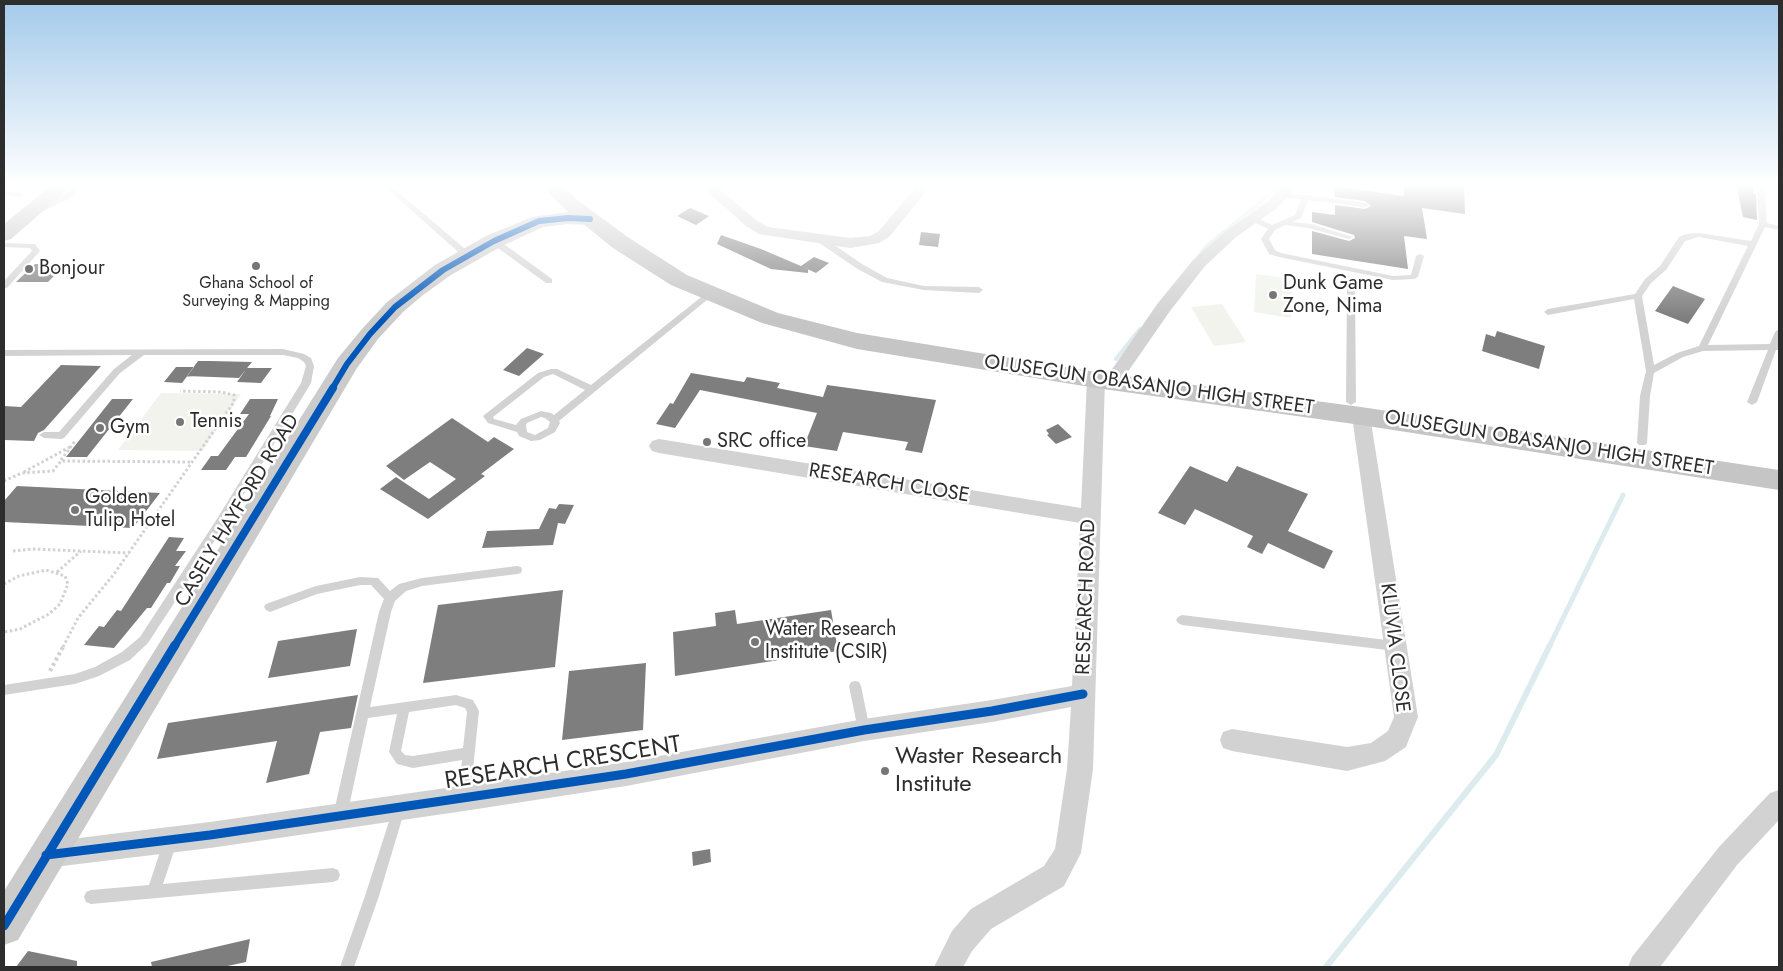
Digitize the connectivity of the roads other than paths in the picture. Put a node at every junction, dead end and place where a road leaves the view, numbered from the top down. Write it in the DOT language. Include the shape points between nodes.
graph roads {
  1 [pos="437,229"];
  2 [pos="520,229"];
  3 [pos="603,229"];
  4 [pos="628,229"];
  5 [pos="761,229"];
  6 [pos="888,229"];
  7 [pos="1238,229"];
  8 [pos="1271,229"];
  9 [pos="1320,229"];
  10 [pos="1759,229"];
  11 [pos="1349,237"];
  12 [pos="821,240"];
  13 [pos="494,241"];
  14 [pos="1752,244"];
  15 [pos="4,245"];
  16 [pos="468,256"];
  17 [pos="1420,256"];
  18 [pos="549,281"];
  19 [pos="4,286"];
  20 [pos="979,290"];
  21 [pos="1351,290"];
  22 [pos="710,293"];
  23 [pos="1638,296"];
  24 [pos="1548,312"];
  25 [pos="1779,332"];
  26 [pos="1777,346"];
  27 [pos="1702,348"];
  28 [pos="4,353"];
  29 [pos="141,353"];
  30 [pos="1121,369"];
  31 [pos="1650,371"];
  32 [pos="1096,380"];
  33 [pos="592,389"];
  34 [pos="1752,402"];
  35 [pos="1356,409"];
  36 [pos="554,420"];
  37 [pos="520,430"];
  38 [pos="44,435"];
  39 [pos="1642,443"];
  40 [pos="659,446"];
  41 [pos="1779,464"];
  42 [pos="1779,480"];
  43 [pos="1090,517"];
  44 [pos="517,570"];
  45 [pos="390,598"];
  46 [pos="270,607"];
  47 [pos="1182,620"];
  48 [pos="1395,646"];
  49 [pos="855,686"];
  50 [pos="4,690"];
  51 [pos="1083,694"];
  52 [pos="404,707"];
  53 [pos="364,713"];
  54 [pos="864,730"];
  55 [pos="1232,740"];
  56 [pos="468,753"];
  57 [pos="464,799"];
  58 [pos="1779,802"];
  59 [pos="399,808"];
  60 [pos="340,817"];
  61 [pos="170,840"];
  62 [pos="46,855"];
  63 [pos="333,875"];
  64 [pos="154,891"];
  65 [pos="91,897"];
  66 [pos="4,926"];
  67 [pos="347,967"];
  68 [pos="948,967"];
  69 [pos="1642,967"];
  1 -- 16 [label="lane"];
  2 -- 13 [label="street, CASELY HAYFORD ROAD"];
  3 -- 22 [label="main road, OLUSEGUN OBASANJO HIGH STREET" via="679,280"];
  4 -- 30 [label="main road, OLUSEGUN OBASANJO HIGH STREET" via="656,251 722,285 753,298 864,330"];
  5 -- 12 [label="street"];
  6 -- 12 [label="street" via="874,240 850,243"];
  7 -- 30 [label="street" via="1199,263"];
  8 -- 17 [label="lane" via="1264,240 1279,255 1393,278 1414,277"];
  9 -- 11 [label="lane"];
  10 -- 14 [label="lane"];
  12 -- 20 [label="lane" via="885,280 924,288"];
  13 -- 16 [label="street, CASELY HAYFORD ROAD"];
  13 -- 18 [label="lane"];
  14 -- 23 [label="lane" via="1699,235 1682,238 1663,268 1648,281"];
  14 -- 27 [label="lane"];
  15 -- 19 [label="lane" via="26,244 36,251"];
  16 -- 62 [label="street, CASELY HAYFORD ROAD" via="443,270 395,307 347,364"];
  21 -- 35 [label="lane"];
  22 -- 32 [label="main road, OLUSEGUN OBASANJO HIGH STREET" via="770,318 857,342"];
  22 -- 33 [label="lane"];
  23 -- 24 [label="lane"];
  23 -- 31 [label="lane"];
  25 -- 26 [label="lane"];
  26 -- 27 [label="lane"];
  26 -- 34 [label="lane"];
  27 -- 31 [label="lane"];
  28 -- 29 [label="lane"];
  29 -- 38 [label="lane" via="117,371 62,436"];
  29 -- 50 [label="lane" via="294,353 308,360 310,373 219,525 144,640 126,656 99,671 74,679"];
  30 -- 35 [label="main road, OLUSEGUN OBASANJO HIGH STREET"];
  31 -- 39 [label="lane"];
  32 -- 35 [label="main road, OLUSEGUN OBASANJO HIGH STREET"];
  32 -- 43 [label="street, RESEARCH ROAD"];
  33 -- 36 [label="lane"];
  33 -- 37 [label="lane" via="554,371 541,374 488,416 491,421"];
  35 -- 39 [label="main road, OLUSEGUN OBASANJO HIGH STREET"];
  35 -- 42 [label="main road, OLUSEGUN OBASANJO HIGH STREET"];
  35 -- 48 [label="street, KLUVIA CLOSE"];
  36 -- 37 [label="lane" via="548,415 535,415 524,421"];
  36 -- 37 [label="lane" via="552,430 543,436 531,438"];
  39 -- 41 [label="main road, OLUSEGUN OBASANJO HIGH STREET"];
  40 -- 43 [label="street, RESEARCH CLOSE"];
  43 -- 51 [label="street, RESEARCH ROAD"];
  44 -- 45 [label="lane" via="422,582 403,587"];
  45 -- 46 [label="lane" via="374,582 360,581 316,590"];
  45 -- 53 [label="lane"];
  47 -- 48 [label="lane"];
  48 -- 55 [label="street, KLUVIA CLOSE" via="1406,717 1397,739 1376,753 1347,759"];
  49 -- 54 [label="lane"];
  51 -- 54 [label="street, RESEARCH CRESCENT"];
  51 -- 68 [label="street, RESEARCH ROAD" via="1080,769 1068,853 1054,876 981,919 962,941"];
  52 -- 53 [label="lane"];
  52 -- 56 [label="lane" via="456,700 469,704 473,711"];
  52 -- 56 [label="lane" via="395,752 401,760 413,762"];
  53 -- 60 [label="lane"];
  54 -- 57 [label="street, RESEARCH CRESCENT" via="626,774"];
  56 -- 57 [label="lane"];
  57 -- 59 [label="street, RESEARCH CRESCENT"];
  58 -- 69 [label="street" via="1728,856"];
  59 -- 60 [label="street, RESEARCH CRESCENT"];
  59 -- 67 [label="lane"];
  60 -- 61 [label="street, RESEARCH CRESCENT"];
  61 -- 62 [label="street, RESEARCH CRESCENT"];
  61 -- 64 [label="lane"];
  62 -- 66 [label="street, CASELY HAYFORD ROAD"];
  63 -- 64 [label="lane"];
  64 -- 65 [label="lane"];
}
